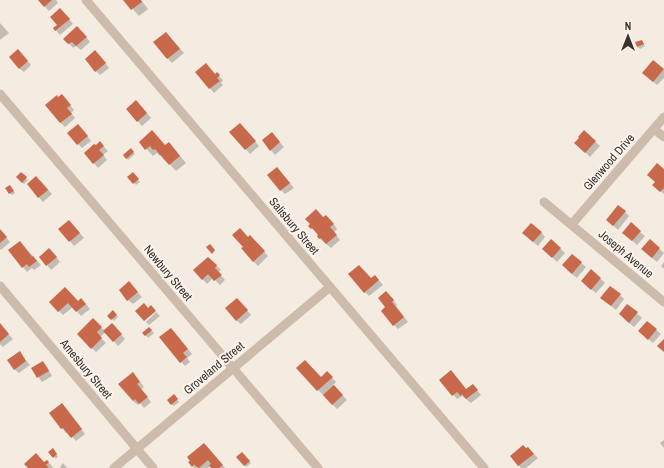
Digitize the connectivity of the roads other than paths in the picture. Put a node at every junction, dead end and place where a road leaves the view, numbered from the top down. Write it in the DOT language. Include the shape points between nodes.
graph roads {
  1 [pos="86,0"];
  2 [pos="0,94"];
  3 [pos="664,117"];
  4 [pos="654,129"];
  5 [pos="664,137"];
  6 [pos="544,202"];
  7 [pos="572,224"];
  8 [pos="0,286"];
  9 [pos="330,287"];
  10 [pos="664,302"];
  11 [pos="233,368"];
  12 [pos="137,449"];
  13 [pos="114,468"];
  14 [pos="153,468"];
  15 [pos="318,468"];
  16 [pos="484,468"];
  1 -- 9 [label="street, Salisbury Street"];
  2 -- 11 [label="street, Newbury Street"];
  3 -- 4 [label="street, Glenwood Drive"];
  4 -- 5 [label="street"];
  4 -- 7 [label="street, Glenwood Drive"];
  6 -- 7 [label="street, Joseph Avenue"];
  7 -- 10 [label="street, Joseph Avenue"];
  8 -- 12 [label="street, Amesbury Street"];
  9 -- 11 [label="street, Groveland Street"];
  9 -- 16 [label="street, Salisbury Street"];
  11 -- 12 [label="street, Groveland Street"];
  11 -- 15 [label="street, Newbury Street"];
  12 -- 13 [label="street, Groveland Street"];
  12 -- 14 [label="street, Amesbury Street"];
}
